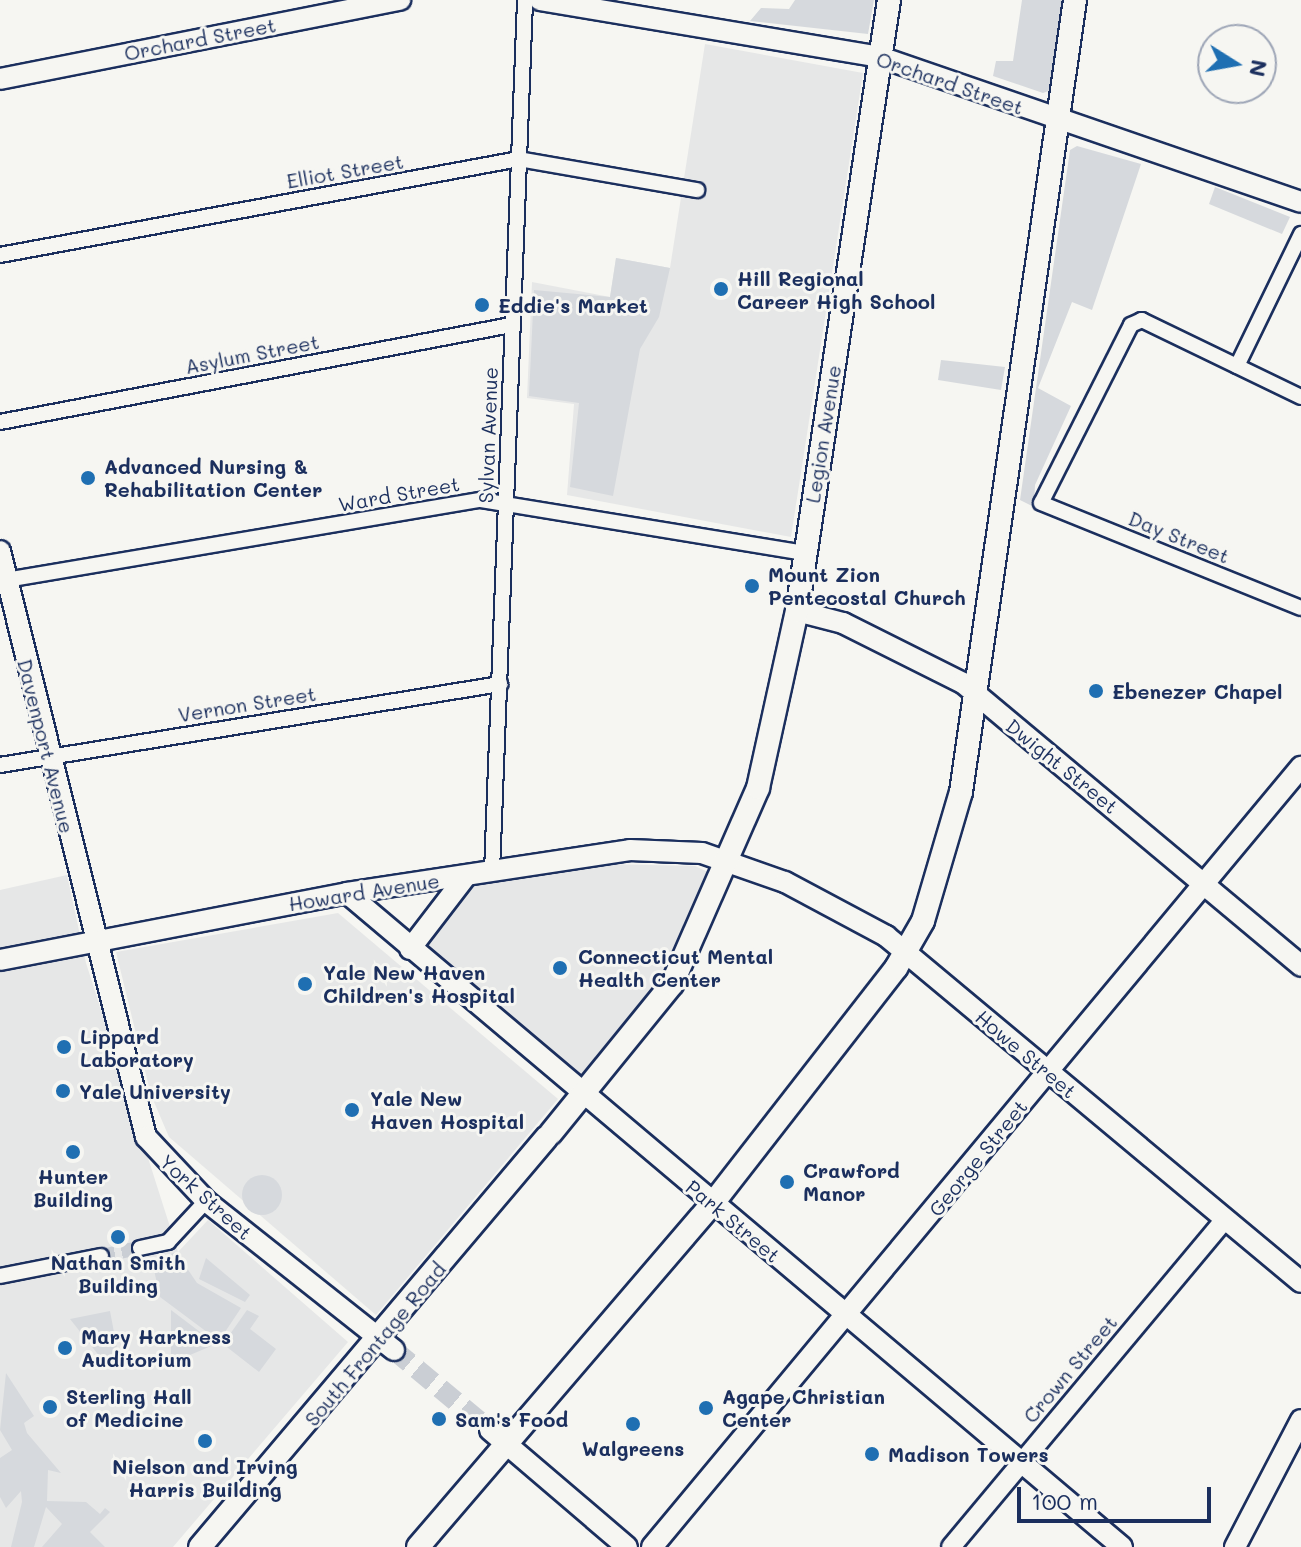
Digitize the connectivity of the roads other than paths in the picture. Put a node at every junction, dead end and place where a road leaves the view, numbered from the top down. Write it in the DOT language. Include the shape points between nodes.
graph roads {
  1 [pos="400,0"];
  2 [pos="525,0"];
  3 [pos="540,0"];
  4 [pos="889,0"];
  5 [pos="1075,0"];
  6 [pos="880,57"];
  7 [pos="0,79"];
  8 [pos="1058,121"];
  9 [pos="519,159"];
  10 [pos="697,190"];
  11 [pos="1301,202"];
  12 [pos="1301,234"];
  13 [pos="0,255"];
  14 [pos="511,325"];
  15 [pos="1237,366"];
  16 [pos="1301,397"];
  17 [pos="0,422"];
  18 [pos="505,500"];
  19 [pos="0,551"];
  20 [pos="805,553"];
  21 [pos="3,581"];
  22 [pos="1301,608"];
  23 [pos="797,611"];
  24 [pos="500,684"];
  25 [pos="976,694"];
  26 [pos="48,757"];
  27 [pos="0,765"];
  28 [pos="1301,767"];
  29 [pos="730,861"];
  30 [pos="492,872"];
  31 [pos="466,876"];
  32 [pos="1204,884"];
  33 [pos="347,893"];
  34 [pos="94,939"];
  35 [pos="410,949"];
  36 [pos="907,953"];
  37 [pos="0,960"];
  38 [pos="1301,966"];
  39 [pos="1048,1072"];
  40 [pos="581,1096"];
  41 [pos="206,1201"];
  42 [pos="713,1203"];
  43 [pos="1224,1221"];
  44 [pos="140,1248"];
  45 [pos="101,1256"];
  46 [pos="0,1276"];
  47 [pos="1301,1282"];
  48 [pos="847,1318"];
  49 [pos="387,1344"];
  50 [pos="1301,1420"];
  51 [pos="498,1438"];
  52 [pos="1021,1463"];
  53 [pos="200,1547"];
  54 [pos="418,1547"];
  55 [pos="627,1547"];
  56 [pos="652,1547"];
  57 [pos="951,1547"];
  58 [pos="1122,1547"];
  59 [pos="1235,1547"];
  1 -- 7 [label="main road, Orchard Street"];
  2 -- 9 [label="street, Sylvan Avenue"];
  3 -- 6 [label="main road, Orchard Street"];
  4 -- 6 [label="highway, Legion Avenue"];
  5 -- 8 [label="highway"];
  6 -- 8 [label="main road, Orchard Street"];
  6 -- 20 [label="highway, Legion Avenue"];
  8 -- 11 [label="main road, Orchard Street"];
  8 -- 25 [label="highway"];
  9 -- 10 [label="street, Elliot Street"];
  9 -- 13 [label="street, Elliot Street"];
  9 -- 14 [label="street, Sylvan Avenue"];
  12 -- 15 [label="street"];
  14 -- 17 [label="street, Asylum Street"];
  14 -- 18 [label="street, Sylvan Avenue"];
  15 -- 16 [label="street"];
  15 -- 22 [label="street, Day Street" via="1142,320 1131,325 1041,503"];
  18 -- 20 [label="street, Ward Street"];
  18 -- 21 [label="street, Ward Street"];
  18 -- 24 [label="street, Sylvan Avenue"];
  19 -- 21 [label="main road, Davenport Avenue"];
  20 -- 23 [label="highway, Legion Avenue"];
  21 -- 26 [label="main road, Davenport Avenue"];
  23 -- 25 [label="main road, Dwight Street" via="872,636"];
  23 -- 29 [label="highway, Legion Avenue" via="770,744"];
  24 -- 26 [label="street, Vernon Street"];
  24 -- 30 [label="street, Sylvan Avenue"];
  25 -- 32 [label="main road, Dwight Street"];
  25 -- 36 [label="highway" via="948,852"];
  26 -- 27 [label="street, Vernon Street"];
  26 -- 34 [label="main road, Davenport Avenue"];
  28 -- 32 [label="main road, George Street"];
  29 -- 30 [label="main road, Howard Avenue" via="702,853 630,850"];
  29 -- 36 [label="main road, Howe Street" via="859,919"];
  29 -- 40 [label="highway, South Frontage Road" via="672,984"];
  30 -- 31 [label="main road, Howard Avenue"];
  31 -- 33 [label="main road, Howard Avenue"];
  31 -- 35 [label="main road"];
  32 -- 38 [label="main road, Dwight Street"];
  32 -- 39 [label="main road, George Street"];
  33 -- 34 [label="main road, Howard Avenue"];
  33 -- 35 [label="main road, Park Street"];
  34 -- 37 [label="main road, Howard Avenue"];
  34 -- 41 [label="main road, York Street" via="140,1125 169,1167"];
  35 -- 40 [label="main road, Park Street"];
  36 -- 39 [label="main road, Howe Street"];
  36 -- 42 [label="highway"];
  39 -- 43 [label="main road, Howe Street"];
  39 -- 48 [label="main road, George Street"];
  40 -- 42 [label="main road, Park Street"];
  40 -- 49 [label="highway, South Frontage Road"];
  41 -- 44 [label="street" via="168,1242"];
  41 -- 49 [label="main road, York Street"];
  42 -- 48 [label="main road, Park Street"];
  42 -- 51 [label="highway"];
  43 -- 47 [label="main road, Howe Street"];
  43 -- 52 [label="street, Crown Street"];
  45 -- 46 [label="street"];
  48 -- 52 [label="main road, Park Street"];
  48 -- 56 [label="main road, George Street"];
  49 -- 53 [label="highway, South Frontage Road"];
  50 -- 59 [label="main road"];
  51 -- 54 [label="highway"];
  51 -- 55 [label="main road"];
  52 -- 57 [label="street, Crown Street"];
  52 -- 58 [label="main road, Park Street"];
}
